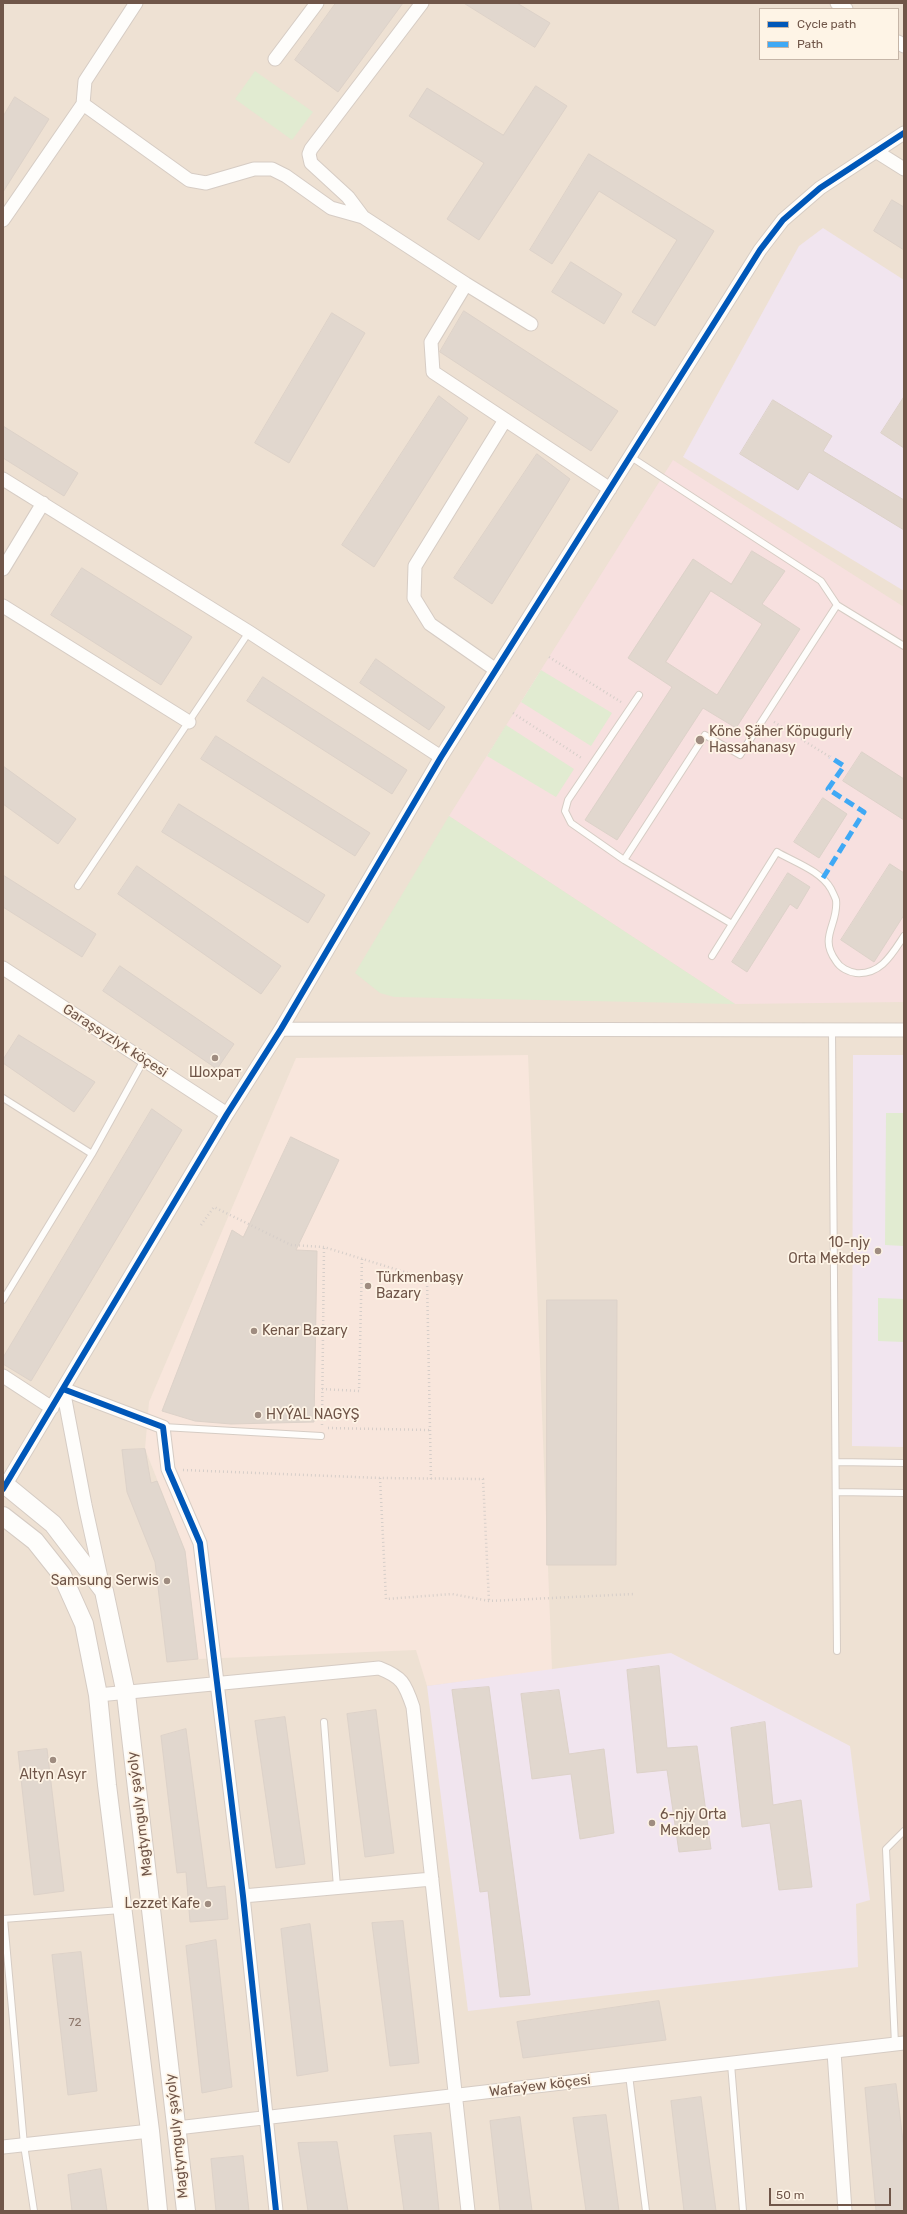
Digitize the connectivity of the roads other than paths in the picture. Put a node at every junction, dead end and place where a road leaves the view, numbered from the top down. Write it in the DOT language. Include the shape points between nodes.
graph roads {
  1 [pos="136,3"];
  2 [pos="317,3"];
  3 [pos="422,3"];
  4 [pos="275,59"];
  5 [pos="83,104"];
  6 [pos="904,133"];
  7 [pos="877,152"];
  8 [pos="904,169"];
  9 [pos="364,217"];
  10 [pos="3,220"];
  11 [pos="466,284"];
  12 [pos="531,324"];
  13 [pos="505,420"];
  14 [pos="631,457"];
  15 [pos="3,479"];
  16 [pos="610,489"];
  17 [pos="43,503"];
  18 [pos="3,569"];
  19 [pos="3,606"];
  20 [pos="837,606"];
  21 [pos="249,632"];
  22 [pos="904,646"];
  23 [pos="496,670"];
  24 [pos="639,695"];
  25 [pos="189,722"];
  26 [pos="442,757"];
  27 [pos="624,860"];
  28 [pos="78,886"];
  29 [pos="732,924"];
  30 [pos="904,936"];
  31 [pos="712,956"];
  32 [pos="3,968"];
  33 [pos="281,1029"];
  34 [pos="832,1030"];
  35 [pos="904,1030"];
  36 [pos="144,1060"];
  37 [pos="3,1098"];
  38 [pos="227,1114"];
  39 [pos="92,1154"];
  40 [pos="3,1300"];
  41 [pos="3,1376"];
  42 [pos="63,1389"];
  43 [pos="52,1408"];
  44 [pos="163,1427"];
  45 [pos="321,1436"];
  46 [pos="836,1462"];
  47 [pos="904,1463"];
  48 [pos="4,1486"];
  49 [pos="836,1492"];
  50 [pos="904,1493"];
  51 [pos="3,1516"];
  52 [pos="104,1591"];
  53 [pos="837,1651"];
  54 [pos="218,1683"];
  55 [pos="126,1694"];
  56 [pos="98,1695"];
  57 [pos="324,1722"];
  58 [pos="904,1831"];
  59 [pos="432,1879"];
  60 [pos="337,1888"];
  61 [pos="243,1896"];
  62 [pos="122,1910"];
  63 [pos="4,1919"];
  64 [pos="899,2044"];
  65 [pos="834,2052"];
  66 [pos="731,2064"];
  67 [pos="629,2075"];
  68 [pos="455,2096"];
  69 [pos="266,2118"];
  70 [pos="177,2128"];
  71 [pos="150,2131"];
  72 [pos="24,2145"];
  73 [pos="3,2147"];
  74 [pos="34,2211"];
  75 [pos="158,2211"];
  76 [pos="186,2211"];
  77 [pos="276,2211"];
  78 [pos="468,2211"];
  79 [pos="646,2211"];
  80 [pos="744,2211"];
  81 [pos="845,2211"];
  1 -- 5 [label="street" via="84,81"];
  2 -- 4 [label="street"];
  3 -- 9 [label="street" via="309,154 311,163 348,197"];
  5 -- 9 [label="street" via="189,180 206,183 254,169 272,170 286,176 331,208"];
  5 -- 10 [label="street"];
  6 -- 7 [label="street"];
  7 -- 8 [label="street"];
  7 -- 14 [label="street" via="820,188 783,220 760,250"];
  9 -- 11 [label="street"];
  11 -- 12 [label="street"];
  11 -- 13 [label="street" via="431,342 433,372"];
  13 -- 16 [label="street"];
  13 -- 23 [label="street" via="415,566 414,598 430,624"];
  14 -- 16 [label="street"];
  14 -- 20 [label="lane" via="821,581"];
  15 -- 17 [label="street"];
  16 -- 23 [label="street"];
  17 -- 18 [label="street"];
  17 -- 21 [label="street"];
  19 -- 25 [label="street"];
  20 -- 22 [label="lane"];
  20 -- 27 [label="lane" via="740,755 705,735"];
  21 -- 25 [label="lane"];
  21 -- 26 [label="street"];
  23 -- 26 [label="street"];
  24 -- 27 [label="lane" via="568,800 564,811 571,823"];
  25 -- 28 [label="lane"];
  26 -- 33 [label="street"];
  27 -- 29 [label="lane"];
  29 -- 30 [label="lane" via="777,852 823,878 836,899 828,947 837,964 845,969 864,973 873,971 888,959"];
  29 -- 31 [label="lane"];
  32 -- 36 [label="street, Garaşsyzlyk köçesi"];
  33 -- 34 [label="street"];
  33 -- 38 [label="street"];
  34 -- 35 [label="street"];
  34 -- 46 [label="lane"];
  36 -- 38 [label="street, Garaşsyzlyk köçesi"];
  36 -- 39 [label="lane"];
  37 -- 39 [label="lane"];
  38 -- 42 [label="street"];
  39 -- 40 [label="lane"];
  41 -- 43 [label="street"];
  42 -- 43 [label="street"];
  42 -- 44 [label="street"];
  42 -- 52 [label="street"];
  43 -- 48 [label="street"];
  44 -- 45 [label="lane"];
  44 -- 54 [label="street" via="168,1470 200,1543"];
  46 -- 47 [label="lane"];
  46 -- 49 [label="lane"];
  48 -- 52 [label="street, Magtymguly şaýoly" via="53,1524"];
  49 -- 50 [label="lane"];
  49 -- 53 [label="lane"];
  51 -- 56 [label="street, Magtymguly şaýoly" via="34,1541 62,1575 84,1624"];
  52 -- 55 [label="street, Magtymguly şaýoly"];
  54 -- 55 [label="street"];
  54 -- 59 [label="street" via="379,1668 395,1674 406,1688 413,1707"];
  54 -- 61 [label="street"];
  55 -- 56 [label="street"];
  55 -- 70 [label="street, Magtymguly şaýoly"];
  56 -- 62 [label="street, Magtymguly şaýoly"];
  57 -- 60 [label="lane"];
  58 -- 64 [label="lane" via="886,1849"];
  59 -- 60 [label="street"];
  59 -- 68 [label="street"];
  60 -- 61 [label="street"];
  61 -- 69 [label="street"];
  62 -- 63 [label="lane"];
  62 -- 71 [label="street, Magtymguly şaýoly"];
  63 -- 72 [label="lane"];
  64 -- 65 [label="street, Wafaýew köçesi"];
  65 -- 66 [label="street, Wafaýew köçesi"];
  65 -- 81 [label="street"];
  66 -- 67 [label="street, Wafaýew köçesi"];
  66 -- 80 [label="lane"];
  67 -- 68 [label="street, Wafaýew köçesi"];
  67 -- 79 [label="lane"];
  68 -- 69 [label="street, Wafaýew köçesi"];
  68 -- 78 [label="street"];
  69 -- 70 [label="street, Wafaýew köçesi"];
  69 -- 77 [label="street"];
  70 -- 76 [label="street, Magtymguly şaýoly"];
  71 -- 72 [label="street"];
  71 -- 75 [label="street, Magtymguly şaýoly"];
  72 -- 73 [label="street"];
  72 -- 74 [label="lane"];
}
